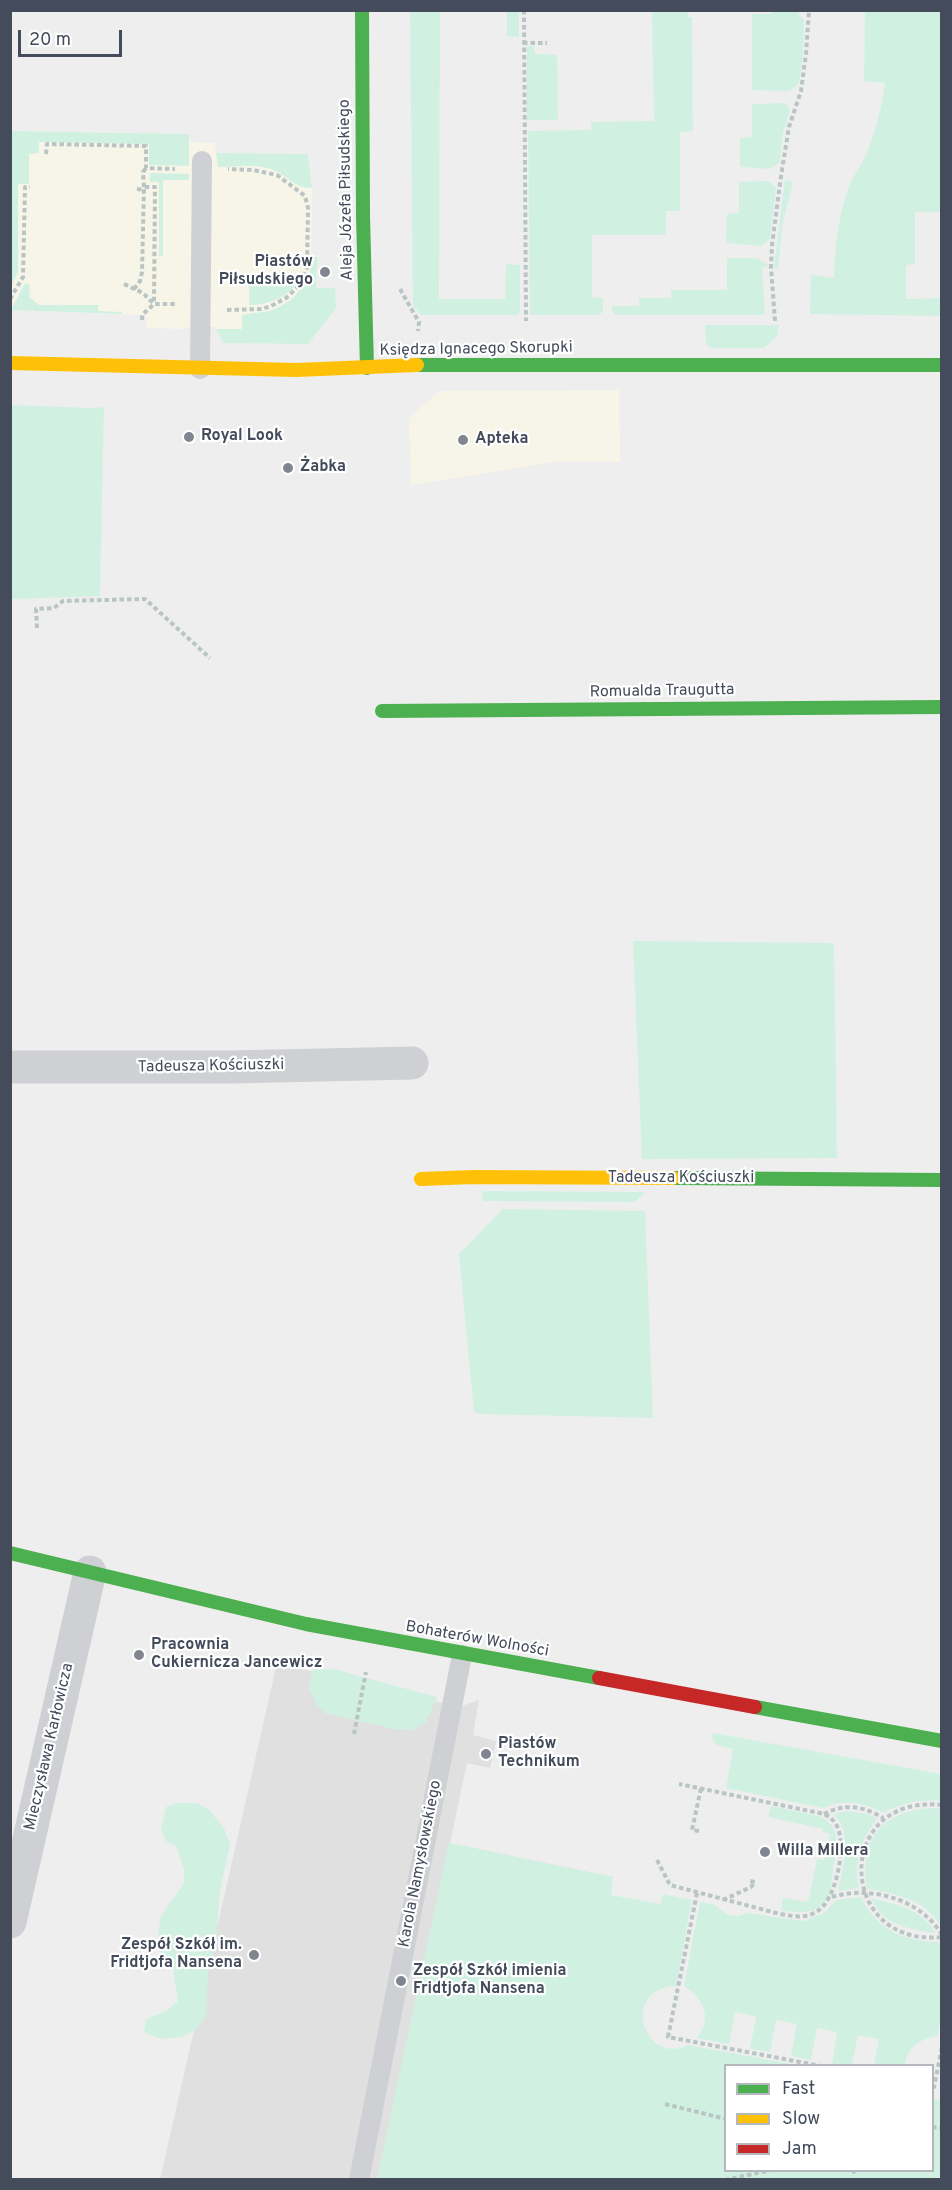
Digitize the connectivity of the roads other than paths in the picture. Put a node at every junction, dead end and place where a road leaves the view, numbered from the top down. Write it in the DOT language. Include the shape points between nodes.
graph roads {
  1 [pos="362,10"];
  2 [pos="202,161"];
  3 [pos="10,363"];
  4 [pos="942,365"];
  5 [pos="367,368"];
  6 [pos="200,369"];
  7 [pos="942,707"];
  8 [pos="382,711"];
  9 [pos="412,1063"];
  10 [pos="10,1067"];
  11 [pos="422,1179"];
  12 [pos="942,1180"];
  13 [pos="10,1553"];
  14 [pos="90,1572"];
  15 [pos="462,1655"];
  16 [pos="942,1741"];
  17 [pos="10,1922"];
  18 [pos="359,2180"];
  1 -- 5 [label="street, Aleja Józefa Piłsudskiego"];
  2 -- 6 [label="lane"];
  3 -- 6 [label="street, Księdza Ignacego Skorupki"];
  4 -- 5 [label="street, Księdza Ignacego Skorupki" via="396,364"];
  5 -- 6 [label="street, Księdza Ignacego Skorupki"];
  7 -- 8 [label="street, Romualda Traugutta"];
  9 -- 10 [label="street, Tadeusza Kościuszki"];
  11 -- 12 [label="street, Tadeusza Kościuszki"];
  13 -- 14 [label="street, Bohaterów Wolności"];
  14 -- 15 [label="street, Bohaterów Wolności" via="306,1624"];
  14 -- 17 [label="street, Mieczysława Karłowicza"];
  15 -- 16 [label="street, Bohaterów Wolności"];
  15 -- 18 [label="lane, Karola Namysłowskiego"];
}
